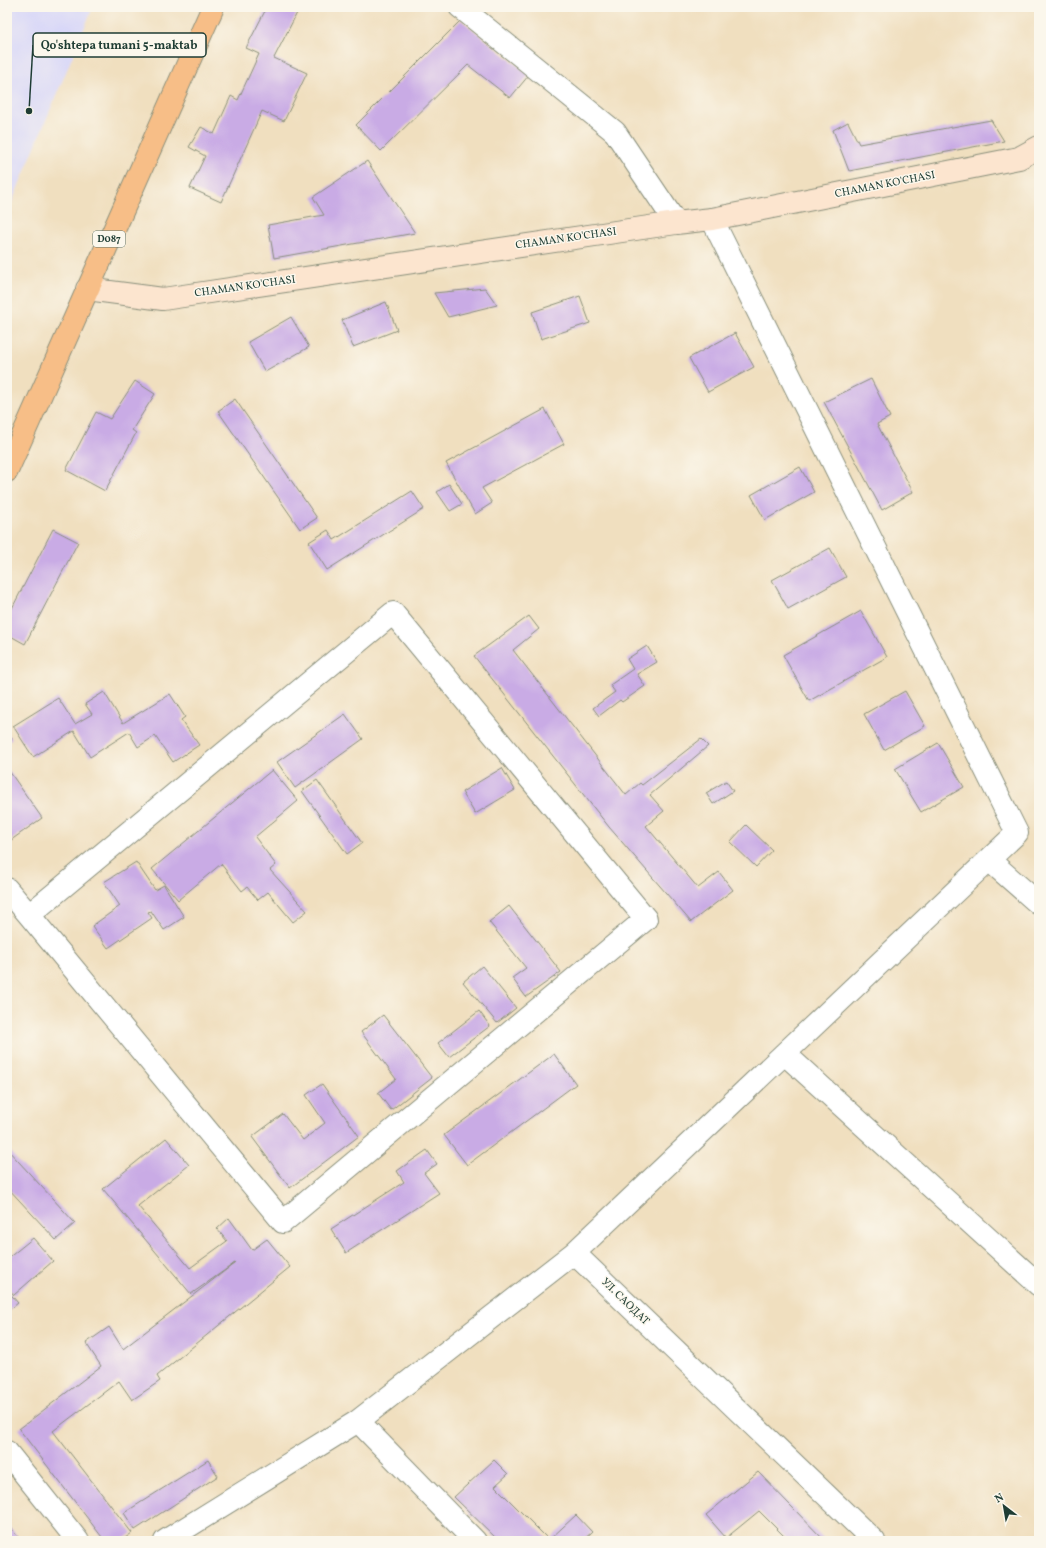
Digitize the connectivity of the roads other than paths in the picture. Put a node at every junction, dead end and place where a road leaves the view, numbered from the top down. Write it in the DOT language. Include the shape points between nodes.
graph roads {
  1 [pos="212,7"];
  2 [pos="460,7"];
  3 [pos="1039,147"];
  4 [pos="712,219"];
  5 [pos="676,223"];
  6 [pos="87,289"];
  7 [pos="7,471"];
  8 [pos="989,860"];
  9 [pos="7,889"];
  10 [pos="1039,904"];
  11 [pos="29,915"];
  12 [pos="785,1054"];
  13 [pos="574,1253"];
  14 [pos="1039,1285"];
  15 [pos="358,1421"];
  16 [pos="7,1452"];
  17 [pos="78,1541"];
  18 [pos="165,1541"];
  19 [pos="475,1541"];
  20 [pos="874,1541"];
  1 -- 6 [label="main road, D087"];
  2 -- 5 [label="street" via="615,132"];
  3 -- 4 [label="street, CHAMAN KO'CHASI" via="1019,158"];
  4 -- 5 [label="street, CHAMAN KO'CHASI"];
  4 -- 8 [label="street" via="1017,833"];
  5 -- 6 [label="street, CHAMAN KO'CHASI" via="163,299"];
  6 -- 7 [label="main road, D087"];
  8 -- 10 [label="street"];
  8 -- 12 [label="street"];
  9 -- 11 [label="street"];
  11 -- 11 [label="street" via="283,1222 646,919 393,613"];
  12 -- 13 [label="street"];
  12 -- 14 [label="street"];
  13 -- 15 [label="street"];
  13 -- 20 [label="street, УЛ. САОДАТ"];
  15 -- 18 [label="street"];
  15 -- 19 [label="street"];
  16 -- 17 [label="street"];
}
